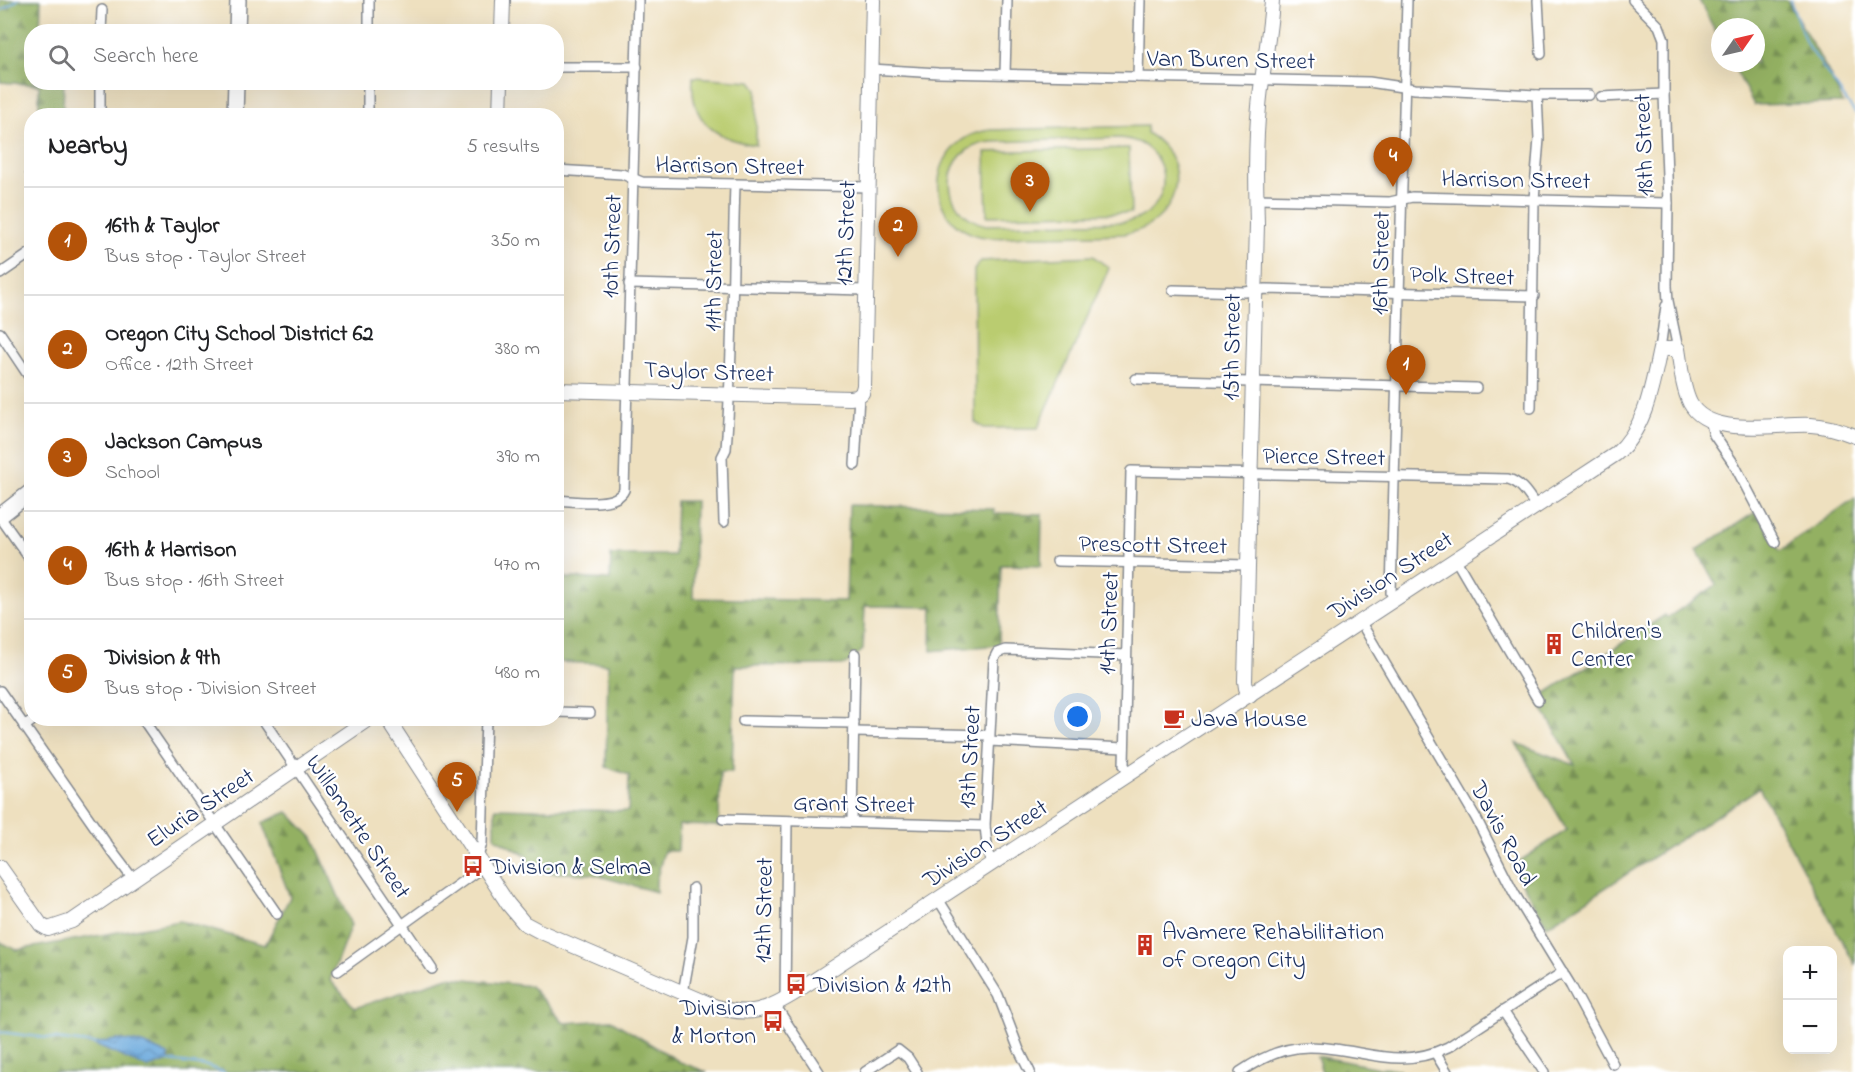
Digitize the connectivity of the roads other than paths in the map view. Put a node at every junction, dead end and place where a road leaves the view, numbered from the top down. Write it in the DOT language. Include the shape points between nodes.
graph roads {
  1 [pos="238,0"];
  2 [pos="369,0"];
  3 [pos="503,0"];
  4 [pos="638,0"];
  5 [pos="873,0"];
  6 [pos="1006,0"];
  7 [pos="1140,0"];
  8 [pos="1272,0"];
  9 [pos="1407,0"];
  10 [pos="1538,0"];
  11 [pos="1634,0"];
  12 [pos="102,10"];
  13 [pos="102,24"];
  14 [pos="237,24"];
  15 [pos="369,24"];
  16 [pos="502,24"];
  17 [pos="1541,54"];
  18 [pos="564,67"];
  19 [pos="637,67"];
  20 [pos="871,69"];
  21 [pos="1005,74"];
  22 [pos="1138,77"];
  23 [pos="1263,79"];
  24 [pos="1404,87"];
  25 [pos="100,90"];
  26 [pos="236,90"];
  27 [pos="368,90"];
  28 [pos="501,90"];
  29 [pos="1664,94"];
  30 [pos="1537,95"];
  31 [pos="1589,95"];
  32 [pos="1601,97"];
  33 [pos="100,108"];
  34 [pos="235,108"];
  35 [pos="368,108"];
  36 [pos="500,108"];
  37 [pos="564,170"];
  38 [pos="633,179"];
  39 [pos="735,185"];
  40 [pos="868,187"];
  41 [pos="1256,199"];
  42 [pos="1401,199"];
  43 [pos="1534,199"];
  44 [pos="1668,203"];
  45 [pos="24,258"];
  46 [pos="0,274"];
  47 [pos="629,284"];
  48 [pos="731,287"];
  49 [pos="865,290"];
  50 [pos="1173,290"];
  51 [pos="1255,291"];
  52 [pos="1399,292"];
  53 [pos="1534,296"];
  54 [pos="1668,301"];
  55 [pos="0,333"];
  56 [pos="1660,349"];
  57 [pos="1678,349"];
  58 [pos="24,369"];
  59 [pos="1136,379"];
  60 [pos="1253,381"];
  61 [pos="1397,386"];
  62 [pos="1476,388"];
  63 [pos="564,390"];
  64 [pos="627,391"];
  65 [pos="730,394"];
  66 [pos="859,396"];
  67 [pos="1531,408"];
  68 [pos="1710,420"];
  69 [pos="1641,423"];
  70 [pos="1855,436"];
  71 [pos="855,465"];
  72 [pos="1131,471"];
  73 [pos="1251,474"];
  74 [pos="1395,477"];
  75 [pos="24,487"];
  76 [pos="24,497"];
  77 [pos="564,500"];
  78 [pos="0,504"];
  79 [pos="1536,506"];
  80 [pos="0,516"];
  81 [pos="724,522"];
  82 [pos="1775,542"];
  83 [pos="24,550"];
  84 [pos="1455,560"];
  85 [pos="1057,561"];
  86 [pos="1129,562"];
  87 [pos="1248,565"];
  88 [pos="1395,598"];
  89 [pos="1360,621"];
  90 [pos="855,654"];
  91 [pos="1126,655"];
  92 [pos="0,692"];
  93 [pos="1250,696"];
  94 [pos="1538,700"];
  95 [pos="564,712"];
  96 [pos="590,713"];
  97 [pos="743,721"];
  98 [pos="148,726"];
  99 [pos="267,726"];
  100 [pos="359,726"];
  101 [pos="392,726"];
  102 [pos="486,726"];
  103 [pos="24,727"];
  104 [pos="854,727"];
  105 [pos="989,738"];
  106 [pos="1124,747"];
  107 [pos="297,769"];
  108 [pos="1130,774"];
  109 [pos="723,819"];
  110 [pos="787,821"];
  111 [pos="852,822"];
  112 [pos="215,824"];
  113 [pos="985,826"];
  114 [pos="481,861"];
  115 [pos="993,863"];
  116 [pos="0,867"];
  117 [pos="133,879"];
  118 [pos="693,888"];
  119 [pos="938,899"];
  120 [pos="277,914"];
  121 [pos="402,925"];
  122 [pos="432,969"];
  123 [pos="338,971"];
  124 [pos="1563,972"];
  125 [pos="683,993"];
  126 [pos="780,1002"];
  127 [pos="1503,1011"];
  128 [pos="1436,1054"];
  129 [pos="1613,1064"];
  130 [pos="819,1072"];
  131 [pos="865,1072"];
  132 [pos="917,1072"];
  133 [pos="1030,1072"];
  134 [pos="1240,1072"];
  135 [pos="1447,1072"];
  136 [pos="1544,1072"];
  1 -- 14 [label="main road"];
  2 -- 15 [label="street"];
  3 -- 16 [label="street"];
  4 -- 19 [label="street, 10th Street"];
  5 -- 20 [label="street, 12th Street"];
  6 -- 21 [label="street"];
  7 -- 22 [label="street"];
  8 -- 23 [label="street, 15th Street"];
  9 -- 24 [label="street, 16th Street"];
  10 -- 17 [label="street"];
  11 -- 29 [label="street, 18th Street" via="1659,27 1664,39"];
  12 -- 13 [label="street"];
  18 -- 19 [label="street"];
  19 -- 38 [label="street, 10th Street"];
  20 -- 21 [label="street, Van Buren Street"];
  20 -- 40 [label="street, 12th Street"];
  21 -- 22 [label="street, Van Buren Street"];
  22 -- 23 [label="street, Van Buren Street"];
  23 -- 24 [label="street, Van Buren Street" via="1369,82"];
  23 -- 41 [label="street, 15th Street" via="1256,147"];
  24 -- 30 [label="street, Van Buren Street"];
  24 -- 42 [label="street, 16th Street"];
  25 -- 33 [label="street"];
  26 -- 34 [label="main road"];
  27 -- 35 [label="street"];
  28 -- 36 [label="street"];
  29 -- 32 [label="street"];
  29 -- 44 [label="street, 18th Street"];
  30 -- 31 [label="street, Van Buren Street"];
  30 -- 43 [label="street" via="1539,139"];
  37 -- 38 [label="street, Harrison Street" via="622,174"];
  38 -- 39 [label="street, Harrison Street"];
  38 -- 47 [label="street, 10th Street"];
  39 -- 40 [label="street, Harrison Street"];
  39 -- 48 [label="street, 11th Street"];
  40 -- 49 [label="street, 12th Street"];
  41 -- 42 [label="street, Harrison Street"];
  41 -- 51 [label="street, 15th Street"];
  42 -- 43 [label="street, Harrison Street"];
  42 -- 52 [label="street, 16th Street"];
  43 -- 44 [label="street, Harrison Street"];
  43 -- 53 [label="street"];
  44 -- 54 [label="street, 18th Street"];
  45 -- 46 [label="street"];
  47 -- 48 [label="street"];
  47 -- 64 [label="street, 10th Street"];
  48 -- 49 [label="street"];
  48 -- 65 [label="street, 11th Street"];
  49 -- 66 [label="street, 12th Street" via="864,388"];
  50 -- 51 [label="street, Polk Street"];
  51 -- 52 [label="street, Polk Street"];
  51 -- 60 [label="street, 15th Street"];
  52 -- 53 [label="street, Polk Street"];
  52 -- 61 [label="street, 16th Street"];
  53 -- 67 [label="street"];
  54 -- 56 [label="street, 18th Street"];
  54 -- 57 [label="street, 18th Street"];
  55 -- 58 [label="street"];
  56 -- 57 [label="street"];
  56 -- 69 [label="street, 18th Street"];
  57 -- 68 [label="street, 18th Street" via="1690,402"];
  59 -- 60 [label="street"];
  60 -- 61 [label="street"];
  60 -- 73 [label="street, 15th Street"];
  61 -- 62 [label="street"];
  61 -- 74 [label="street, 16th Street"];
  63 -- 64 [label="street, Taylor Street"];
  64 -- 65 [label="street, Taylor Street"];
  64 -- 77 [label="street, 10th Street" via="623,494 612,501"];
  65 -- 66 [label="street, Taylor Street"];
  65 -- 81 [label="street, 11th Street" via="722,457"];
  66 -- 71 [label="street, 12th Street"];
  68 -- 70 [label="street" via="1732,425 1819,425"];
  68 -- 82 [label="street" via="1714,435 1734,464"];
  69 -- 79 [label="street, Division Street" via="1616,454"];
  72 -- 73 [label="street, Pierce Street"];
  72 -- 86 [label="street, 14th Street"];
  73 -- 74 [label="street, Pierce Street"];
  73 -- 87 [label="street, 15th Street"];
  74 -- 79 [label="street, Pierce Street" via="1508,479 1516,481"];
  74 -- 88 [label="street, 16th Street" via="1391,593"];
  75 -- 78 [label="main road"];
  76 -- 80 [label="main road"];
  79 -- 84 [label="street, Division Street"];
  80 -- 83 [label="street"];
  84 -- 88 [label="street, Division Street"];
  84 -- 94 [label="street"];
  85 -- 86 [label="street, Prescott Street"];
  86 -- 87 [label="street, Prescott Street"];
  86 -- 91 [label="street, 14th Street"];
  87 -- 93 [label="street, 15th Street" via="1245,681"];
  88 -- 89 [label="street, Division Street"];
  89 -- 93 [label="street, Division Street"];
  89 -- 124 [label="street, Davis Road"];
  90 -- 104 [label="street"];
  91 -- 105 [label="street, 13th Street" via="1005,650 998,653 994,659"];
  91 -- 106 [label="street, 14th Street"];
  92 -- 103 [label="street"];
  93 -- 108 [label="street, Division Street"];
  95 -- 96 [label="street"];
  97 -- 104 [label="street"];
  98 -- 112 [label="street"];
  99 -- 107 [label="street, Willamette Street"];
  100 -- 107 [label="street, Eluria Street"];
  101 -- 114 [label="street, Division Street"];
  102 -- 114 [label="street"];
  103 -- 117 [label="street"];
  104 -- 105 [label="street"];
  104 -- 111 [label="street"];
  105 -- 106 [label="street"];
  105 -- 113 [label="street, 13th Street"];
  106 -- 108 [label="street, 14th Street" via="1124,765"];
  107 -- 112 [label="street, Eluria Street"];
  107 -- 121 [label="street, Willamette Street"];
  108 -- 115 [label="street, Division Street"];
  109 -- 110 [label="street, Grant Street"];
  110 -- 111 [label="street, Grant Street"];
  110 -- 126 [label="street, 12th Street"];
  111 -- 113 [label="street, Grant Street"];
  112 -- 117 [label="street, Eluria Street"];
  112 -- 120 [label="street"];
  113 -- 115 [label="street, 13th Street"];
  114 -- 121 [label="street"];
  114 -- 125 [label="street, Division Street" via="524,923"];
  115 -- 119 [label="street, Division Street"];
  116 -- 117 [label="street, Eluria Street" via="41,926 48,930 72,921"];
  118 -- 125 [label="street" via="693,937"];
  119 -- 126 [label="street, Division Street"];
  119 -- 133 [label="street" via="998,995"];
  121 -- 122 [label="street, Willamette Street"];
  121 -- 123 [label="street"];
  124 -- 127 [label="street"];
  124 -- 129 [label="street, Davis Road"];
  125 -- 126 [label="street, Division Street" via="736,1012 756,1012"];
  126 -- 130 [label="street"];
  127 -- 128 [label="street"];
  127 -- 136 [label="street"];
  128 -- 134 [label="street" via="1392,1061 1309,1047 1270,1056"];
  128 -- 135 [label="street"];
  131 -- 132 [label="street" via="898,1050"];
}
